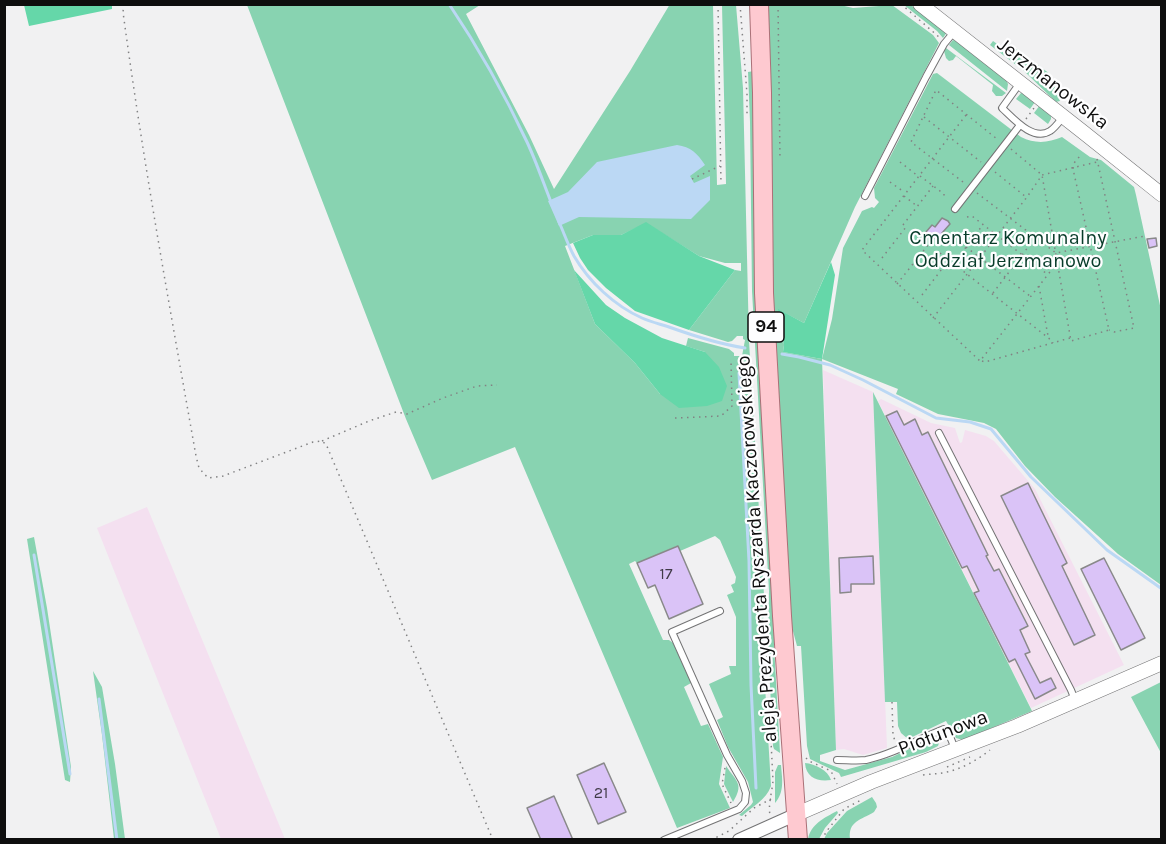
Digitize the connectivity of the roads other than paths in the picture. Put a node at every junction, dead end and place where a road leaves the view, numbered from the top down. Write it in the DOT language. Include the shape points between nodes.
graph roads {
  1 [pos="759,4"];
  2 [pos="920,4"];
  3 [pos="954,31"];
  4 [pos="1020,82"];
  5 [pos="1063,117"];
  6 [pos="1020,125"];
  7 [pos="1161,195"];
  8 [pos="865,196"];
  9 [pos="955,209"];
  10 [pos="939,433"];
  11 [pos="720,611"];
  12 [pos="1161,663"];
  13 [pos="1075,701"];
  14 [pos="955,750"];
  15 [pos="837,760"];
  16 [pos="796,814"];
  17 [pos="664,840"];
  18 [pos="739,840"];
  19 [pos="798,840"];
  1 -- 16 [label="main road, aleja Prezydenta Ryszarda Kaczorowskiego / 94" via="764,293"];
  2 -- 3 [label="street, Jerzmanowska"];
  3 -- 4 [label="street, Jerzmanowska"];
  3 -- 8 [label="lane"];
  4 -- 5 [label="street, Jerzmanowska"];
  4 -- 6 [label="lane" via="1002,108"];
  5 -- 6 [label="lane" via="1051,131 1039,134"];
  5 -- 7 [label="street, Jerzmanowska"];
  6 -- 9 [label="lane"];
  10 -- 13 [label="lane"];
  11 -- 17 [label="lane" via="672,632 742,781 745,802 739,809"];
  12 -- 13 [label="street, Piołunowa"];
  13 -- 14 [label="street, Piołunowa"];
  14 -- 15 [label="lane" via="944,729 899,750 864,760"];
  14 -- 16 [label="street, Piołunowa"];
  16 -- 18 [label="street, Piołunowa"];
  16 -- 19 [label="main road, aleja Prezydenta Ryszarda Kaczorowskiego / 94"];
}
